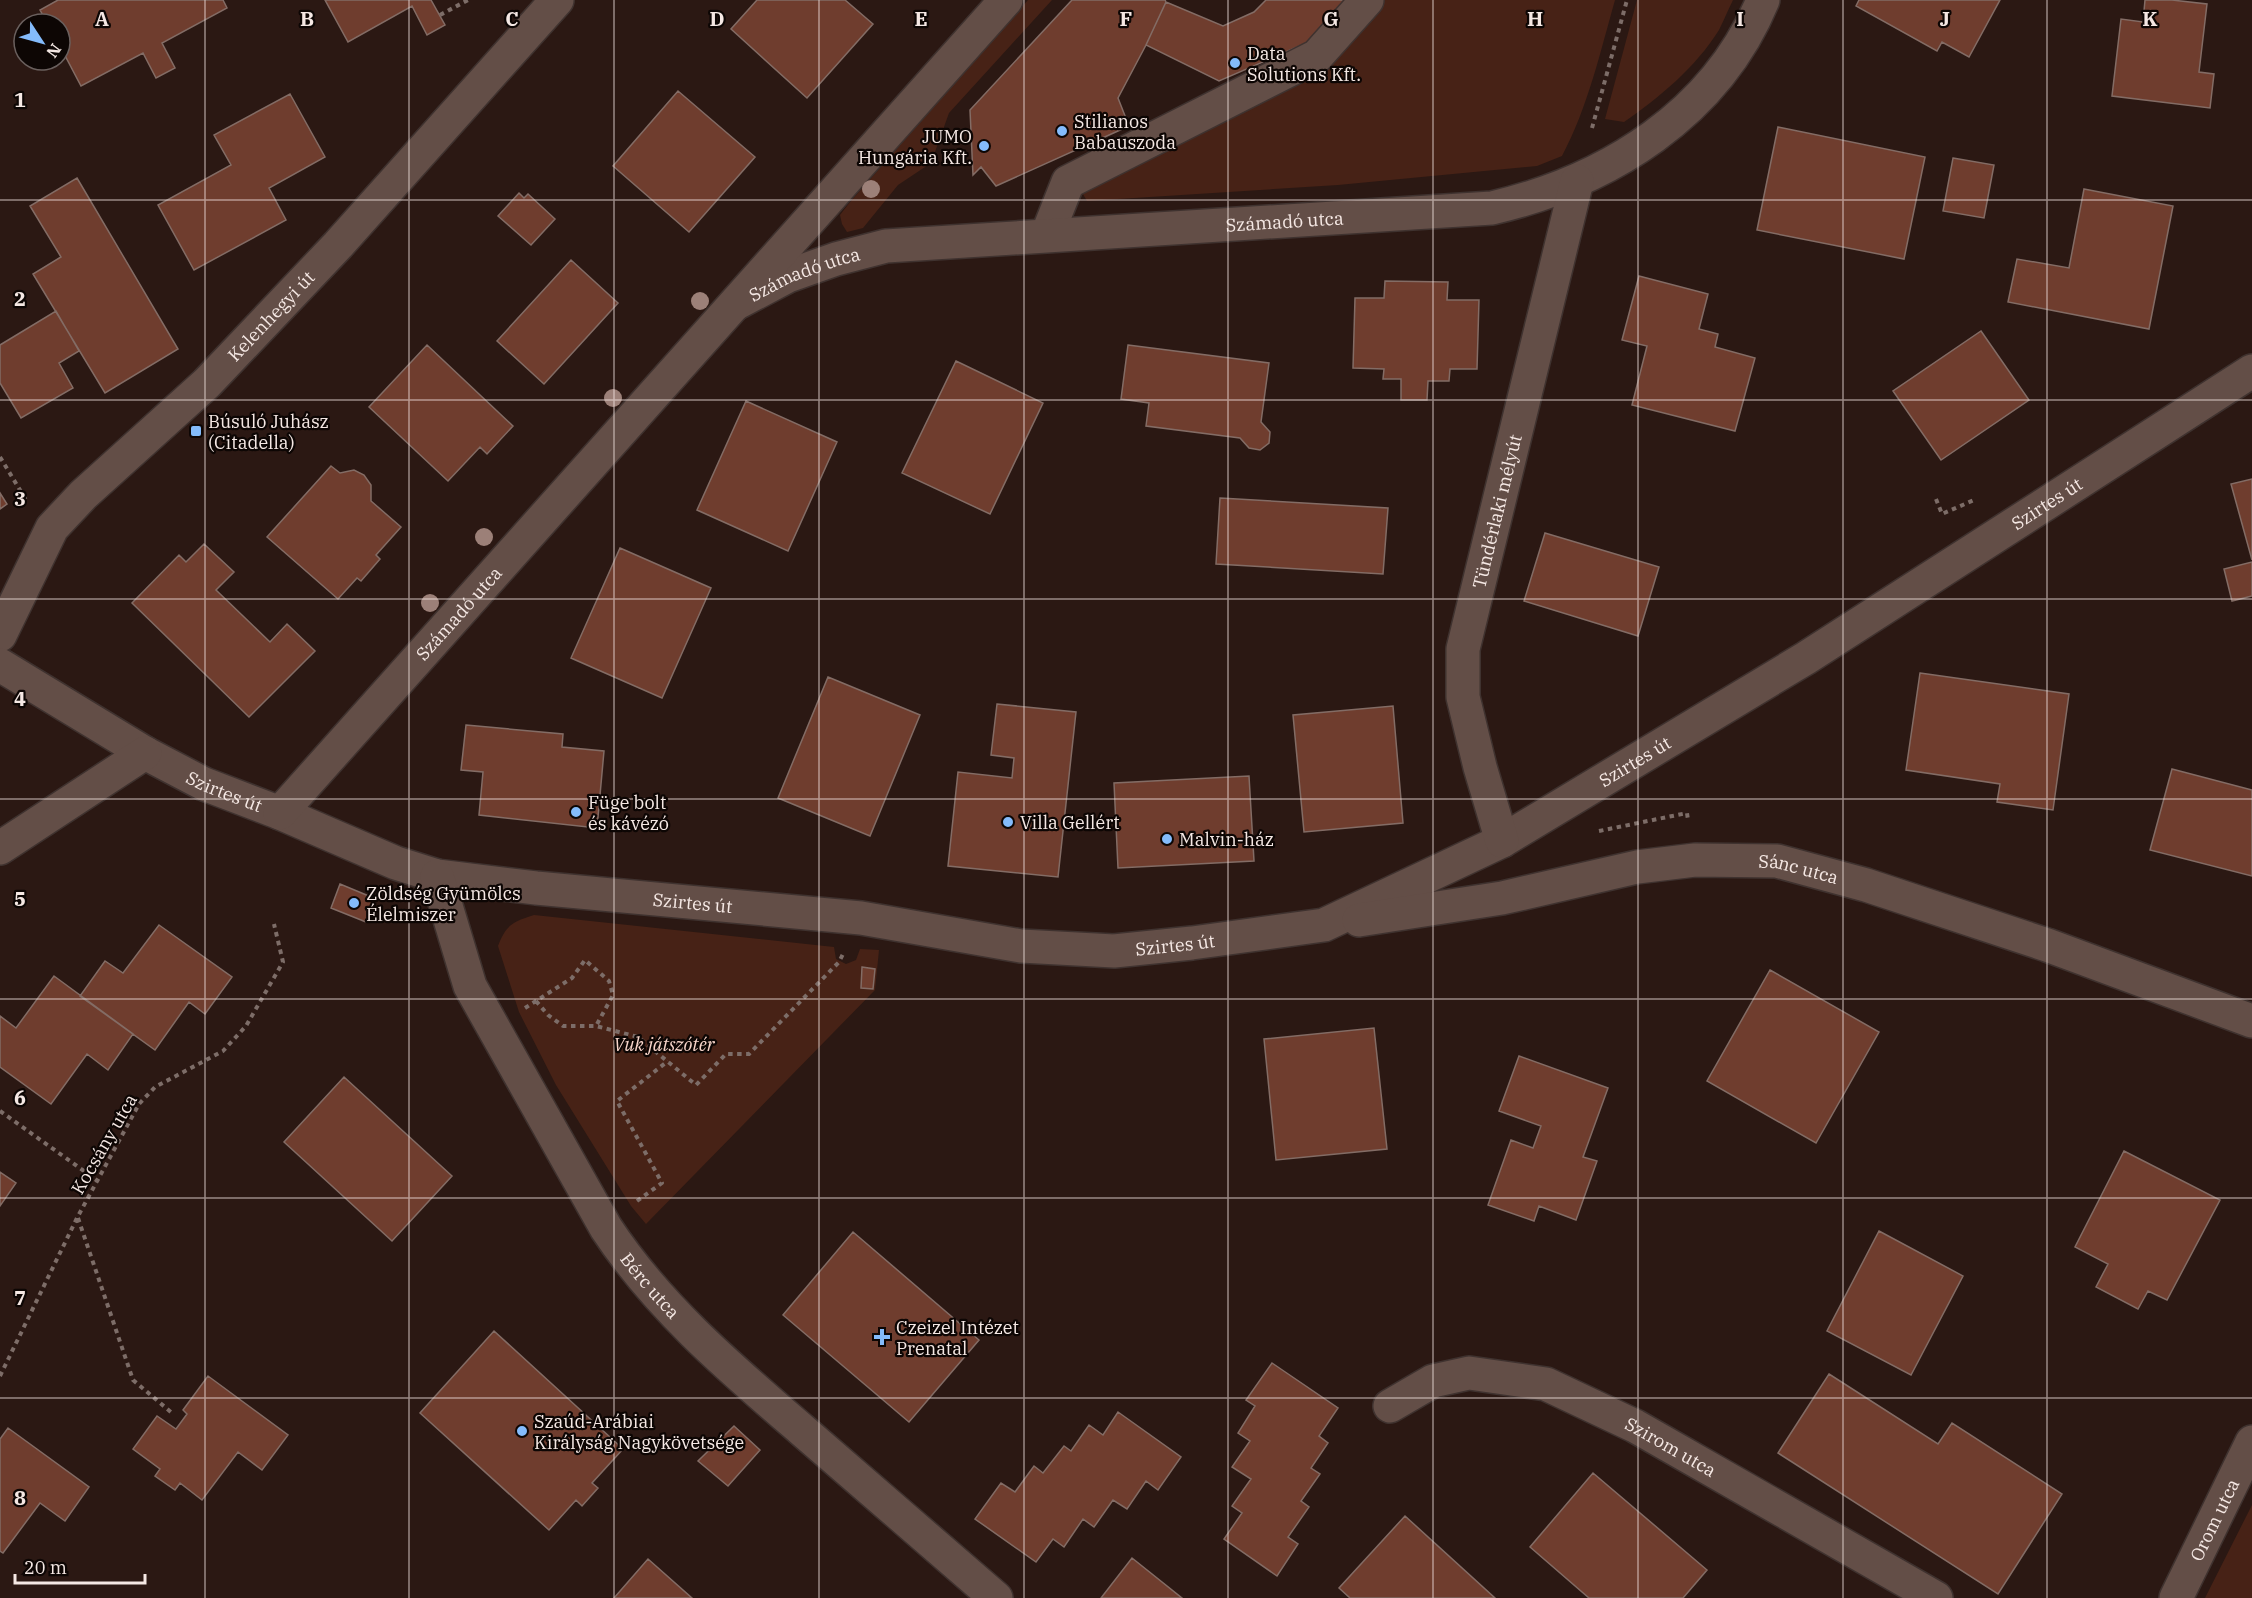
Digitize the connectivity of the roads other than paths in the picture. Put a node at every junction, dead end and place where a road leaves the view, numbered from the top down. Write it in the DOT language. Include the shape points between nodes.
graph roads {
  1 [pos="557,0"];
  2 [pos="1006,0"];
  3 [pos="1367,0"];
  4 [pos="1763,0"];
  5 [pos="1577,181"];
  6 [pos="1047,235"];
  7 [pos="735,304"];
  8 [pos="2252,371"];
  9 [pos="0,635"];
  10 [pos="0,665"];
  11 [pos="145,753"];
  12 [pos="280,813"];
  13 [pos="1502,841"];
  14 [pos="0,848"];
  15 [pos="437,876"];
  16 [pos="1324,925"];
  17 [pos="2252,1021"];
  18 [pos="1390,1406"];
  19 [pos="2252,1442"];
  20 [pos="996,1598"];
  21 [pos="1936,1598"];
  22 [pos="2176,1598"];
  1 -- 9 [label="street, Kelenhegyi út" via="338,245 215,374 52,528"];
  2 -- 7 [label="street, Számadó utca"];
  3 -- 6 [label="street" via="1317,56 1068,182"];
  4 -- 5 [label="street, Számadó utca" via="1731,61 1695,102 1623,157"];
  5 -- 6 [label="street, Számadó utca" via="1492,208"];
  5 -- 13 [label="street, Tündérlaki mélyút" via="1463,649 1463,697"];
  6 -- 7 [label="street, Számadó utca" via="886,246 788,276"];
  7 -- 12 [label="street, Számadó utca"];
  8 -- 13 [label="street, Szirtes út" via="1806,658"];
  10 -- 11 [label="street"];
  11 -- 12 [label="street, Szirtes út" via="204,784"];
  11 -- 14 [label="street"];
  12 -- 15 [label="street, Szirtes út" via="396,863"];
  13 -- 16 [label="street, Szirtes út"];
  15 -- 16 [label="street, Szirtes út" via="861,918 1021,946 1114,951"];
  15 -- 20 [label="street, Bérc utca" via="470,986 623,1254 657,1296 727,1365"];
  16 -- 17 [label="street, Sánc utca" via="1502,898 1637,867 1695,860 1778,861 1866,885 2048,945"];
  18 -- 21 [label="street, Szirom utca" via="1433,1381 1469,1373 1546,1384 1635,1426"];
  19 -- 22 [label="street, Orom utca"];
}
